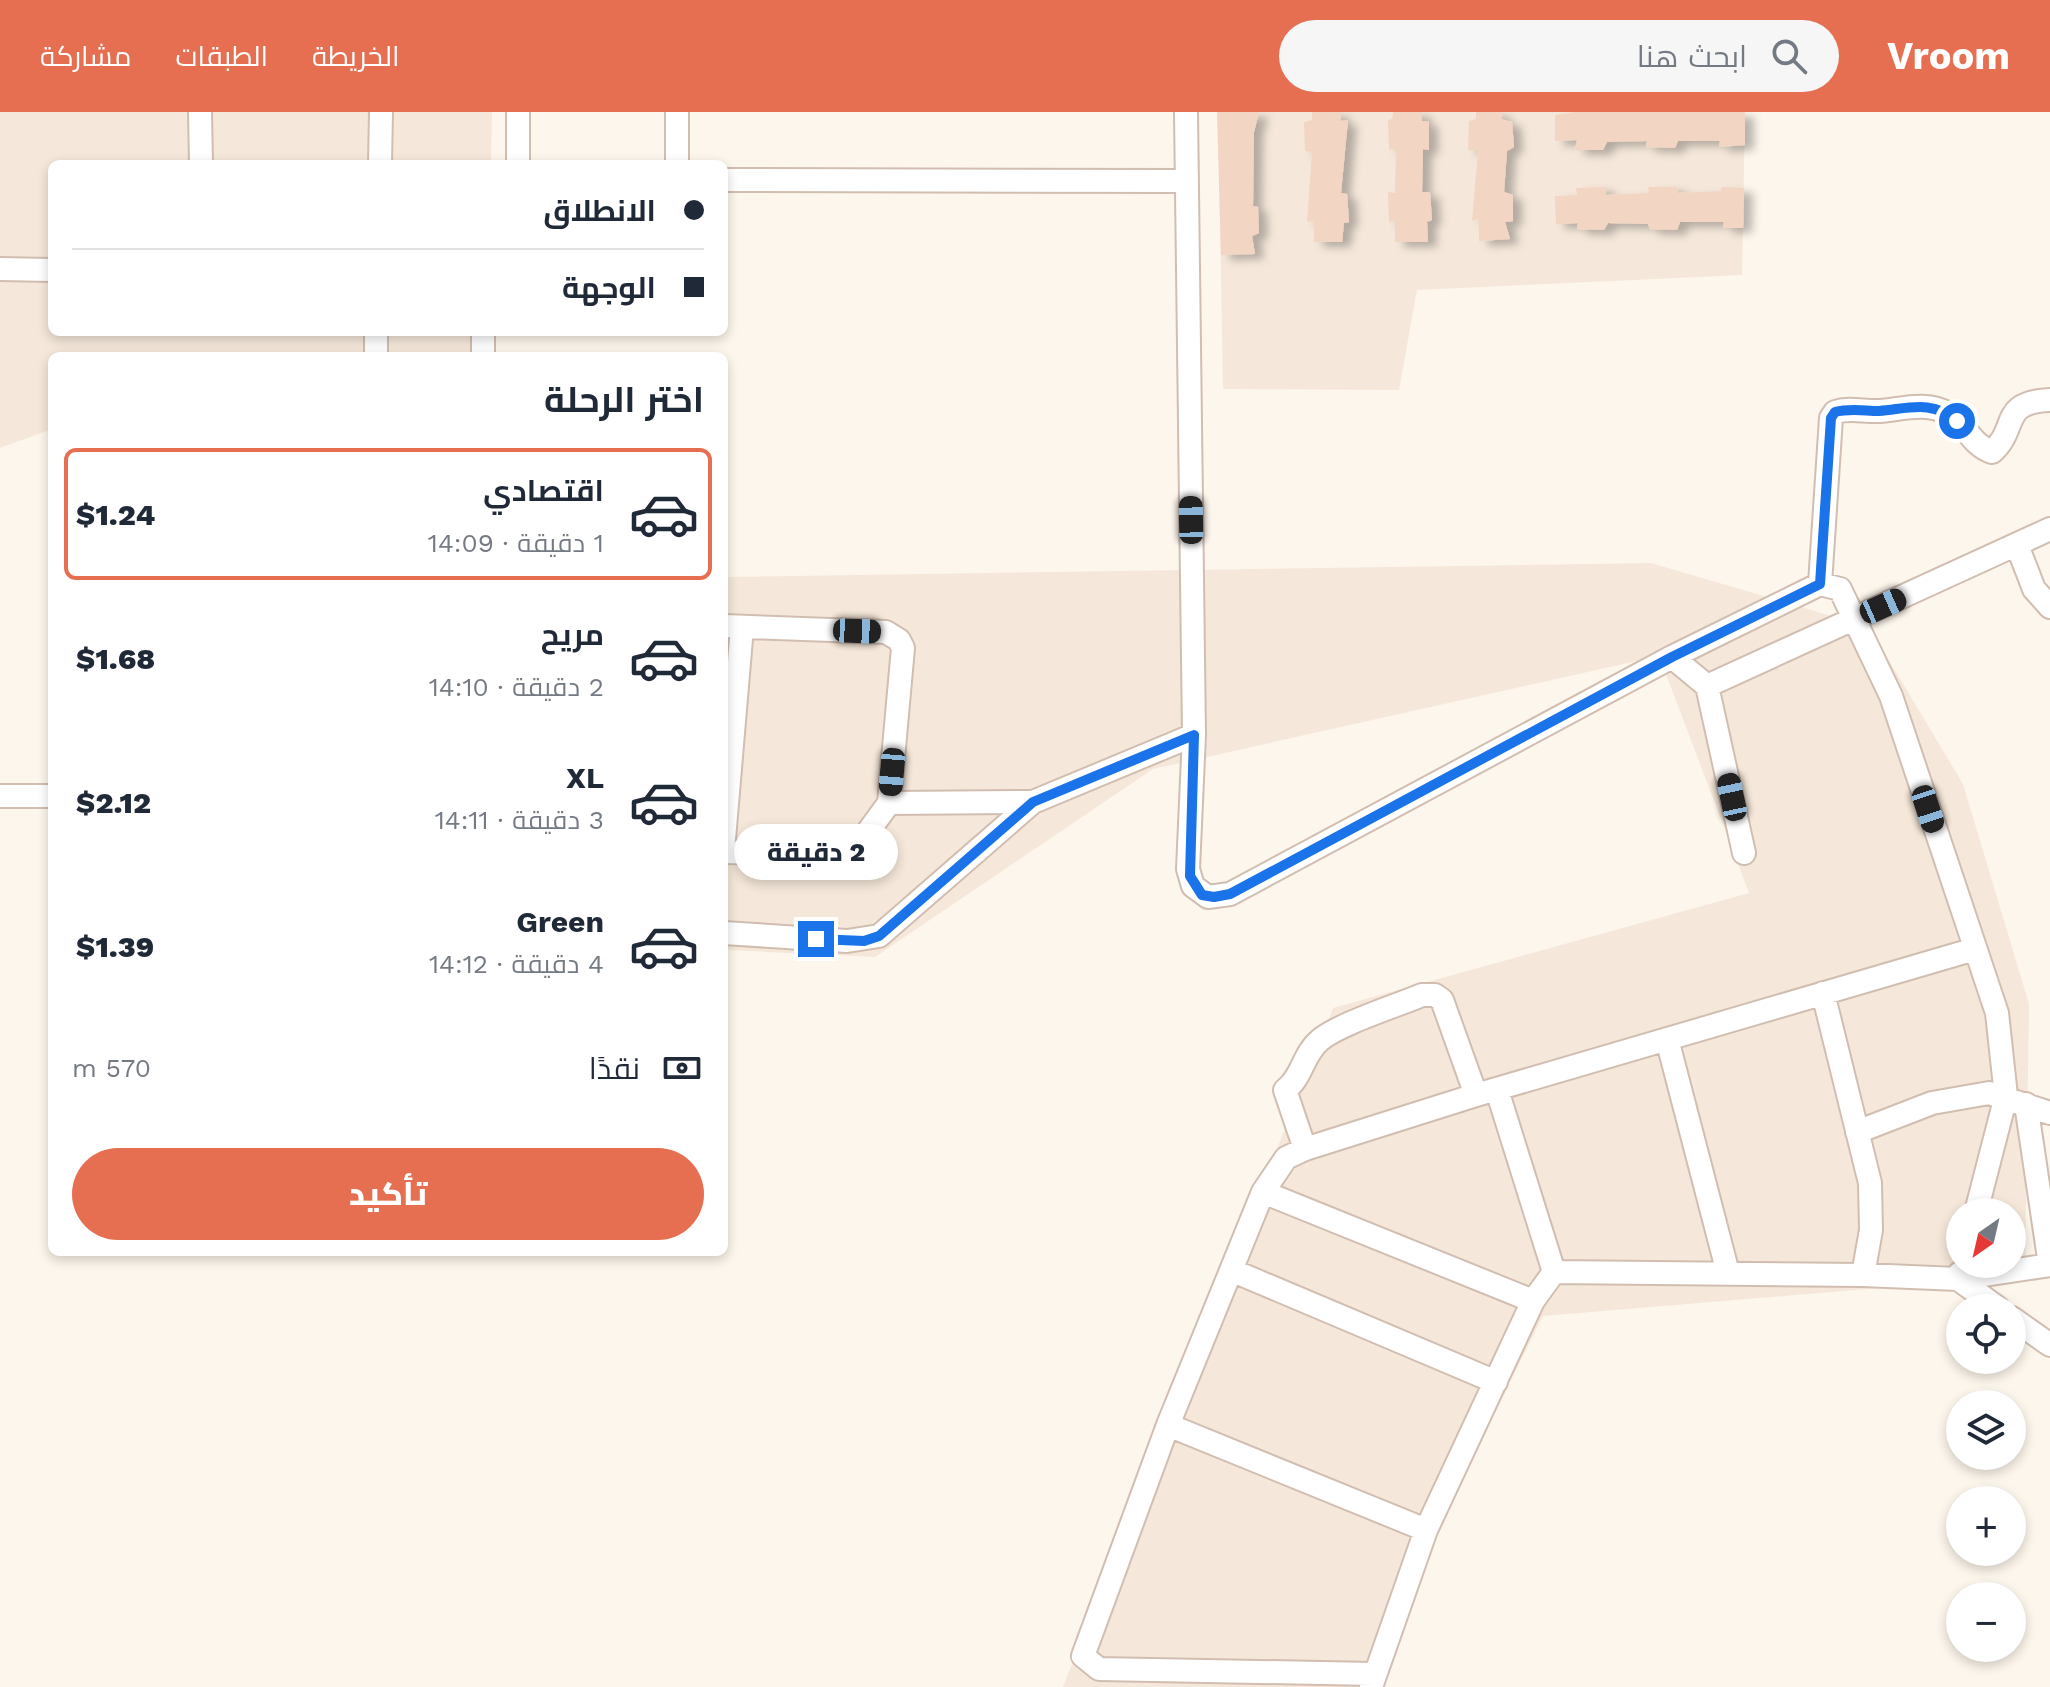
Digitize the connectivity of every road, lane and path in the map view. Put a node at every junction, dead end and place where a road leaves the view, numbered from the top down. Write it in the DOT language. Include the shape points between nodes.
graph roads {
  1 [pos="200,112"];
  2 [pos="381,112"];
  3 [pos="518,112"];
  4 [pos="677,112"];
  5 [pos="1186,112"];
  6 [pos="201,160"];
  7 [pos="380,160"];
  8 [pos="518,160"];
  9 [pos="677,160"];
  10 [pos="728,180"];
  11 [pos="1187,181"];
  12 [pos="0,269"];
  13 [pos="48,270"];
  14 [pos="2050,400"];
  15 [pos="2050,529"];
  16 [pos="2017,545"];
  17 [pos="1820,584"];
  18 [pos="2050,607"];
  19 [pos="1856,618"];
  20 [pos="733,627"];
  21 [pos="1672,657"];
  22 [pos="1707,686"];
  23 [pos="1194,735"];
  24 [pos="728,741"];
  25 [pos="0,796"];
  26 [pos="48,796"];
  27 [pos="1033,802"];
  28 [pos="889,803"];
  29 [pos="728,852"];
  30 [pos="1744,853"];
  31 [pos="728,933"];
  32 [pos="1975,949"];
  33 [pos="1823,993"];
  34 [pos="1667,1039"];
  35 [pos="1487,1093"];
  36 [pos="2016,1100"];
  37 [pos="2050,1113"];
  38 [pos="1857,1132"];
  39 [pos="1305,1149"];
  40 [pos="1263,1192"];
  41 [pos="1981,1198"];
  42 [pos="2050,1265"];
  43 [pos="2026,1267"];
  44 [pos="1231,1270"];
  45 [pos="1554,1272"];
  46 [pos="1946,1272"];
  47 [pos="1728,1273"];
  48 [pos="1863,1275"];
  49 [pos="1966,1278"];
  50 [pos="1983,1294"];
  51 [pos="1533,1301"];
  52 [pos="2026,1328"];
  53 [pos="2050,1345"];
  54 [pos="1496,1382"];
  55 [pos="1168,1425"];
  56 [pos="1426,1530"];
  57 [pos="1373,1681"];
  1 -- 6 [label="street"];
  2 -- 7 [label="street"];
  3 -- 8 [label="street"];
  4 -- 9 [label="street"];
  5 -- 11 [label="street"];
  10 -- 11 [label="street"];
  11 -- 23 [label="street"];
  12 -- 13 [label="street"];
  14 -- 17 [label="street" via="2017,407 1992,452 1941,411 1909,405 1835,412"];
  15 -- 16 [label="street"];
  16 -- 18 [label="street" via="2034,589"];
  16 -- 19 [label="street"];
  17 -- 19 [label="street" via="1840,589"];
  17 -- 21 [label="street"];
  19 -- 22 [label="street"];
  19 -- 32 [label="street" via="1891,696"];
  20 -- 24 [label="street"];
  20 -- 28 [label="street" via="886,632 899,640 903,648"];
  21 -- 22 [label="street"];
  21 -- 23 [label="street" via="1230,894 1214,897 1197,892 1188,869"];
  22 -- 30 [label="street"];
  23 -- 27 [label="street"];
  25 -- 26 [label="street"];
  27 -- 28 [label="street"];
  27 -- 31 [label="street" via="879,936 847,941"];
  28 -- 29 [label="street" via="862,840 843,853"];
  32 -- 33 [label="street"];
  32 -- 36 [label="street" via="1997,1013"];
  33 -- 34 [label="street"];
  33 -- 38 [label="street"];
  34 -- 35 [label="street"];
  34 -- 47 [label="street"];
  35 -- 39 [label="street"];
  35 -- 39 [label="street" via="1442,1000 1422,995 1321,1039 1306,1055 1297,1078 1285,1090"];
  35 -- 45 [label="street"];
  36 -- 37 [label="street"];
  36 -- 38 [label="street" via="1989,1093 1932,1103"];
  36 -- 41 [label="street"];
  36 -- 42 [label="street"];
  38 -- 48 [label="street" via="1872,1203"];
  39 -- 40 [label="street" via="1286,1158"];
  40 -- 44 [label="street"];
  40 -- 51 [label="street"];
  42 -- 43 [label="street"];
  44 -- 54 [label="street"];
  44 -- 55 [label="street"];
  45 -- 47 [label="street"];
  45 -- 51 [label="street"];
  46 -- 48 [label="street"];
  47 -- 48 [label="street"];
  49 -- 50 [label="street"];
  51 -- 54 [label="street"];
  52 -- 53 [label="street"];
  54 -- 56 [label="street"];
  55 -- 56 [label="street"];
  55 -- 57 [label="street" via="1082,1652 1086,1661 1099,1669"];
  56 -- 57 [label="street"];
}
